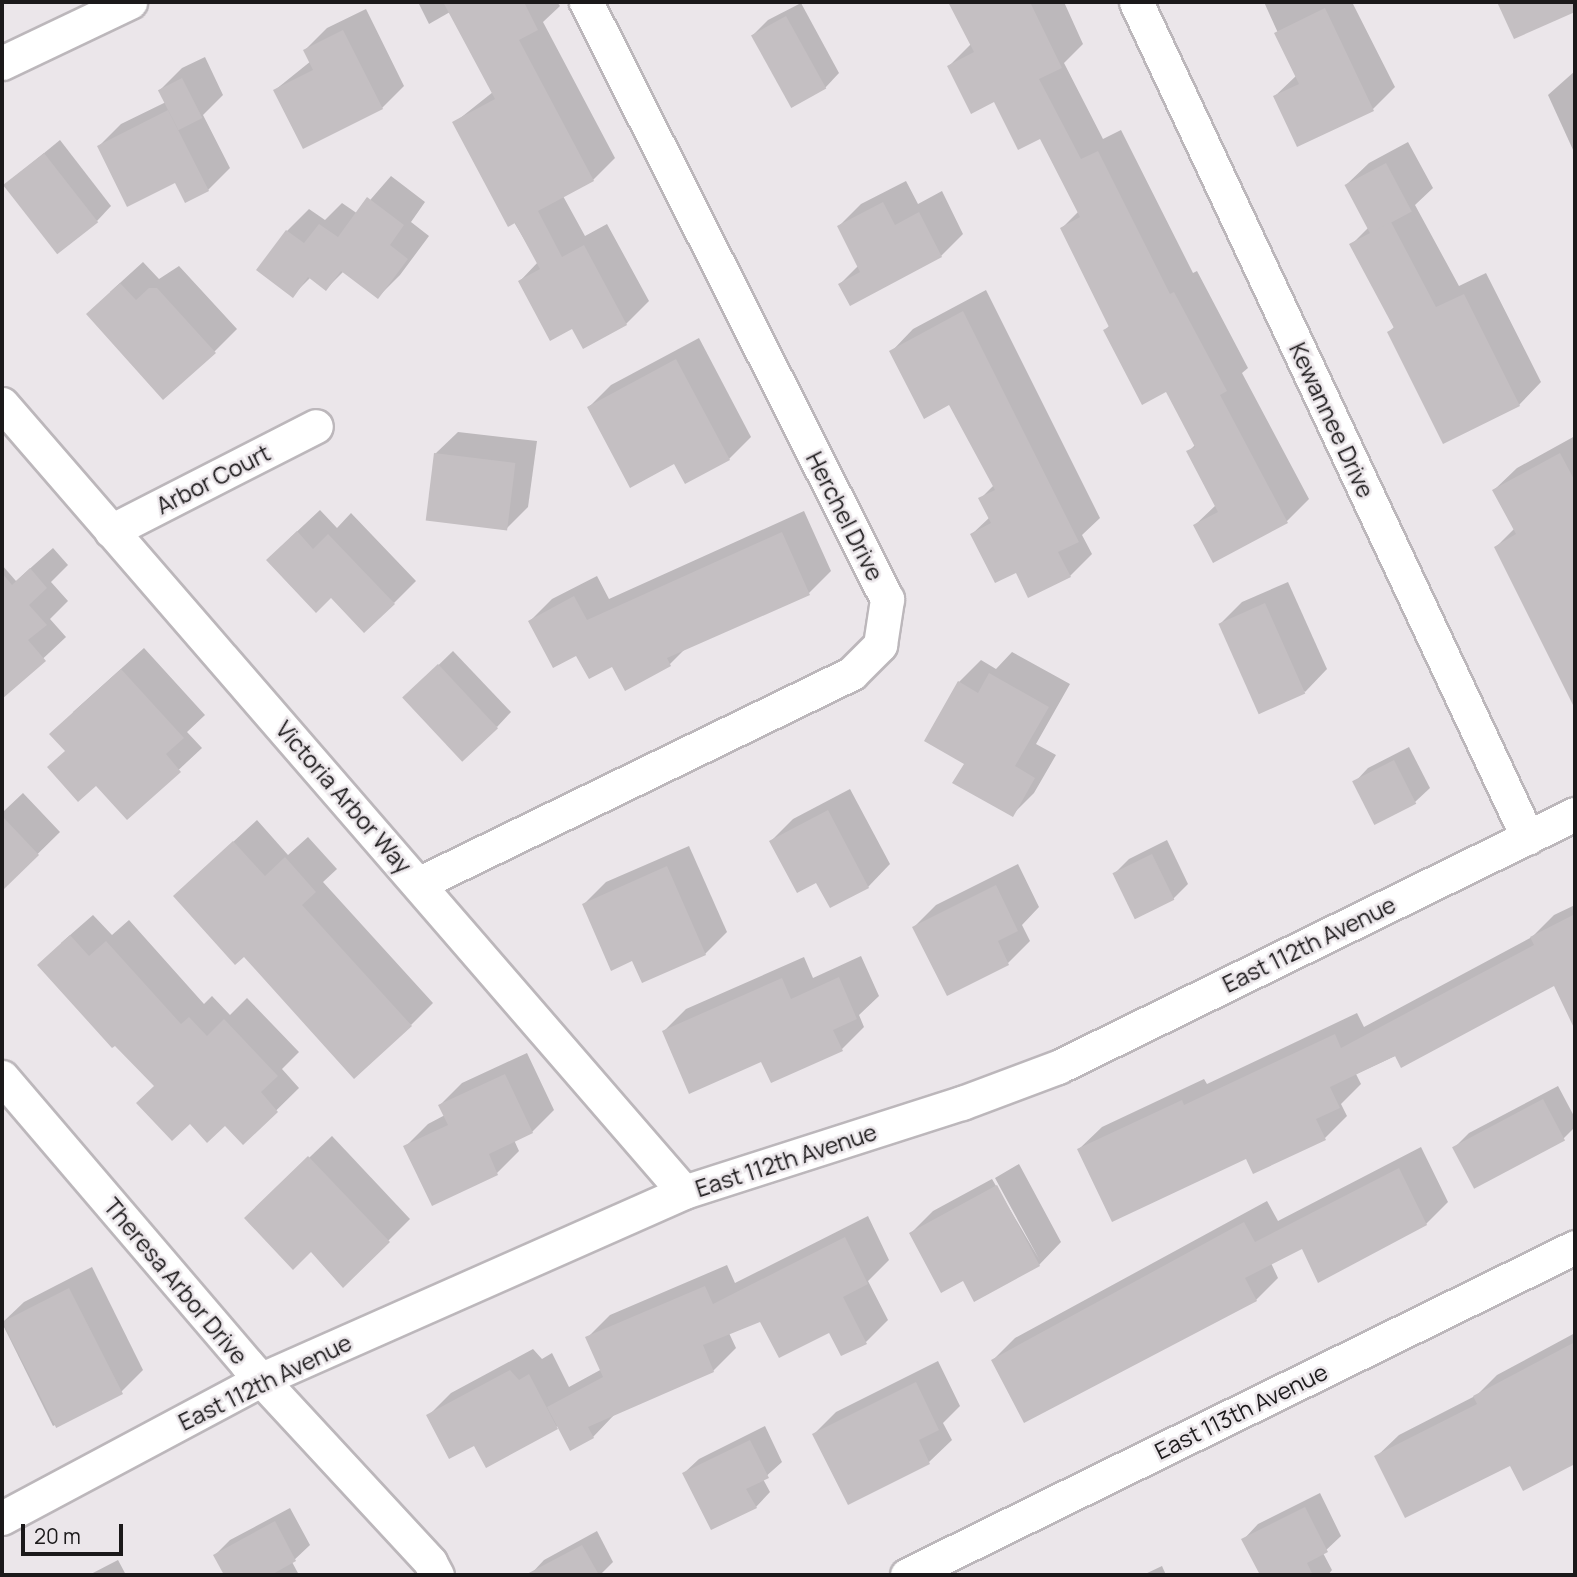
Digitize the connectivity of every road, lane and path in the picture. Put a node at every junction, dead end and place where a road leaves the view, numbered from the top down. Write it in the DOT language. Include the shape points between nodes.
graph roads {
  1 [pos="130,2"];
  2 [pos="586,2"];
  3 [pos="1136,2"];
  4 [pos="2,63"];
  5 [pos="2,404"];
  6 [pos="316,426"];
  7 [pos="111,531"];
  8 [pos="1575,814"];
  9 [pos="1528,838"];
  10 [pos="420,884"];
  11 [pos="2,1077"];
  12 [pos="684,1192"];
  13 [pos="1575,1247"];
  14 [pos="260,1380"];
  15 [pos="2,1518"];
  16 [pos="437,1575"];
  17 [pos="907,1575"];
  1 -- 4 [label="street"];
  2 -- 10 [label="street, Herchel Drive" via="887,599 880,645 852,673"];
  3 -- 9 [label="street, Kewannee Drive"];
  5 -- 7 [label="street, Victoria Arbor Way"];
  6 -- 7 [label="street, Arbor Court"];
  7 -- 10 [label="street, Victoria Arbor Way"];
  8 -- 9 [label="street, East 112th Avenue"];
  9 -- 12 [label="street, East 112th Avenue" via="1058,1067 962,1103"];
  10 -- 12 [label="street, Victoria Arbor Way"];
  11 -- 14 [label="street, Theresa Arbor Drive"];
  12 -- 14 [label="street, East 112th Avenue"];
  13 -- 17 [label="street, East 113th Avenue"];
  14 -- 15 [label="street, East 112th Avenue"];
  14 -- 16 [label="street, Theresa Arbor Drive" via="430,1562"];
}
